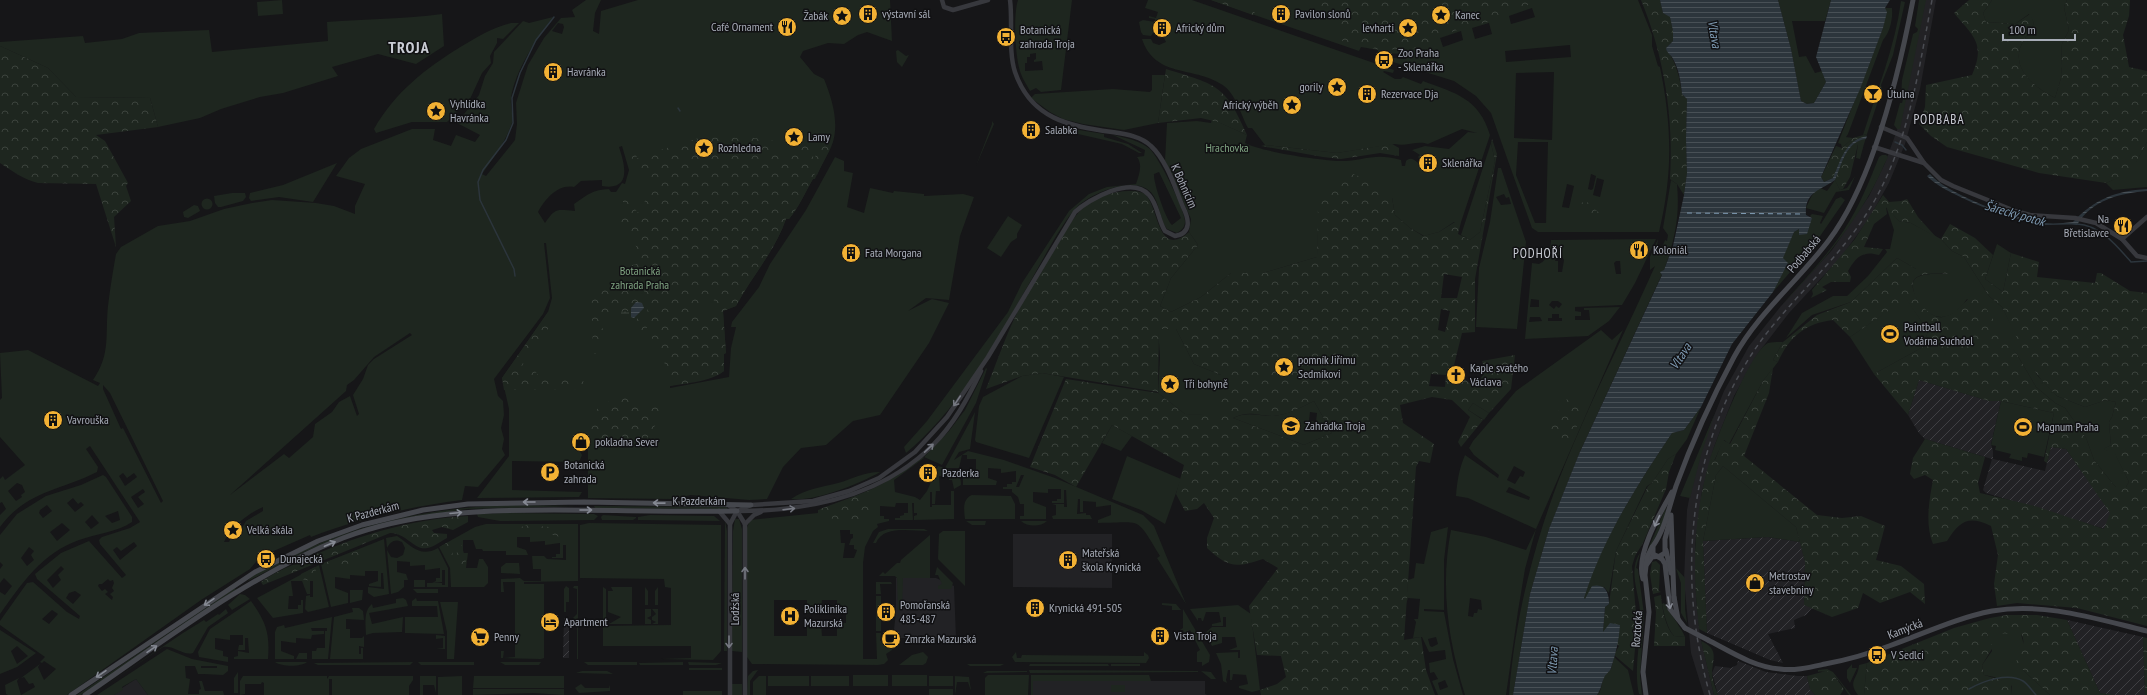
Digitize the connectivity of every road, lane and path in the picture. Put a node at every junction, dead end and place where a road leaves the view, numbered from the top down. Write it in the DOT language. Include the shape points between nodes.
graph roads {
  1 [pos="942,0"];
  2 [pos="988,0"];
  3 [pos="1010,0"];
  4 [pos="1913,0"];
  5 [pos="1881,127"];
  6 [pos="1874,147"];
  7 [pos="1913,149"];
  8 [pos="1904,158"];
  9 [pos="1924,164"];
  10 [pos="2147,217"];
  11 [pos="2122,239"];
  12 [pos="2147,258"];
  13 [pos="988,357"];
  14 [pos="1676,486"];
  15 [pos="726,504"];
  16 [pos="1671,504"];
  17 [pos="751,505"];
  18 [pos="719,511"];
  19 [pos="737,511"];
  20 [pos="764,511"];
  21 [pos="1671,515"];
  22 [pos="730,524"];
  23 [pos="745,524"];
  24 [pos="1653,545"];
  25 [pos="1666,549"];
  26 [pos="1657,556"];
  27 [pos="1646,565"];
  28 [pos="1646,586"];
  29 [pos="1674,600"];
  30 [pos="1679,622"];
  31 [pos="2147,631"];
  32 [pos="71,695"];
  33 [pos="85,695"];
  34 [pos="730,695"];
  35 [pos="745,695"];
  36 [pos="1646,695"];
  1 -- 2 [label="street" via="944,7 953,10"];
  3 -- 13 [label="street, K Bohnicím" via="1014,65 1021,86 1028,97 1036,106 1062,122 1080,128 1132,136 1151,146 1173,184 1188,224 1185,231 1179,235 1167,233 1153,200 1144,190 1122,189 1093,198 1075,212"];
  4 -- 5 [label="main road, Podbabská" via="1897,74"];
  5 -- 6 [label="main road, Podbabská"];
  5 -- 7 [label="street" via="1907,138"];
  6 -- 8 [label="street"];
  6 -- 14 [label="main road, Podbabská" via="1854,198 1830,239 1753,328 1735,355"];
  7 -- 8 [label="street" via="1911,154"];
  7 -- 9 [label="street"];
  8 -- 9 [label="street"];
  9 -- 11 [label="street" via="1941,180 2015,211 2096,223"];
  10 -- 11 [label="street"];
  11 -- 12 [label="street" via="2136,256"];
  13 -- 17 [label="street, K Pazderkám, one-way" via="932,435 887,473 860,487 826,498"];
  20 -- 13 [label="street, K Pazderkám, one-way" via="813,506 838,499 875,485 911,464 934,444 955,418 966,402"];
  14 -- 16 [label="main road, Podbabská"];
  14 -- 28 [label="main road, one-way" via="1642,558 1640,569"];
  15 -- 17 [label="main road, K Pazderkám"];
  15 -- 19 [label="street, K Pazderkám"];
  15 -- 32 [label="main road, K Pazderkám, one-way" via="468,504 423,510 362,525 318,540 255,572"];
  16 -- 21 [label="main road, Podbabská"];
  16 -- 24 [label="main road, Podbabská" via="1660,536"];
  17 -- 19 [label="street"];
  18 -- 19 [label="main road, K Pazderkám"];
  18 -- 22 [label="street"];
  33 -- 18 [label="main road, K Pazderkám, one-way" via="256,580 303,555 364,531 423,517 474,511"];
  19 -- 20 [label="street, K Pazderkám"];
  19 -- 22 [label="street, Lodžská"];
  19 -- 23 [label="street, K Pazderkám"];
  20 -- 23 [label="street, K Pazderkám" via="754,515"];
  21 -- 25 [label="main road, Podbabská" via="1665,539"];
  21 -- 29 [label="main road"];
  22 -- 34 [label="street, Lodžská, one-way"];
  35 -- 23 [label="street, Lodžská, one-way"];
  24 -- 25 [label="main road" via="1661,542"];
  24 -- 26 [label="main road, Kamýcká" via="1653,552"];
  24 -- 27 [label="main road, Roztocká" via="1647,555"];
  25 -- 26 [label="main road" via="1663,555"];
  25 -- 29 [label="main road"];
  26 -- 27 [label="main road" via="1651,558"];
  26 -- 30 [label="main road, Kamýcká, one-way" via="1664,564 1670,609"];
  27 -- 28 [label="main road, Roztocká"];
  28 -- 36 [label="main road, Roztocká" via="1649,612 1643,672"];
  29 -- 30 [label="main road"];
  30 -- 31 [label="main road, Kamýcká, bridge" via="1685,628 1752,662 1780,669 1839,661 1874,652 1952,622 1993,611 2046,609"];
}
